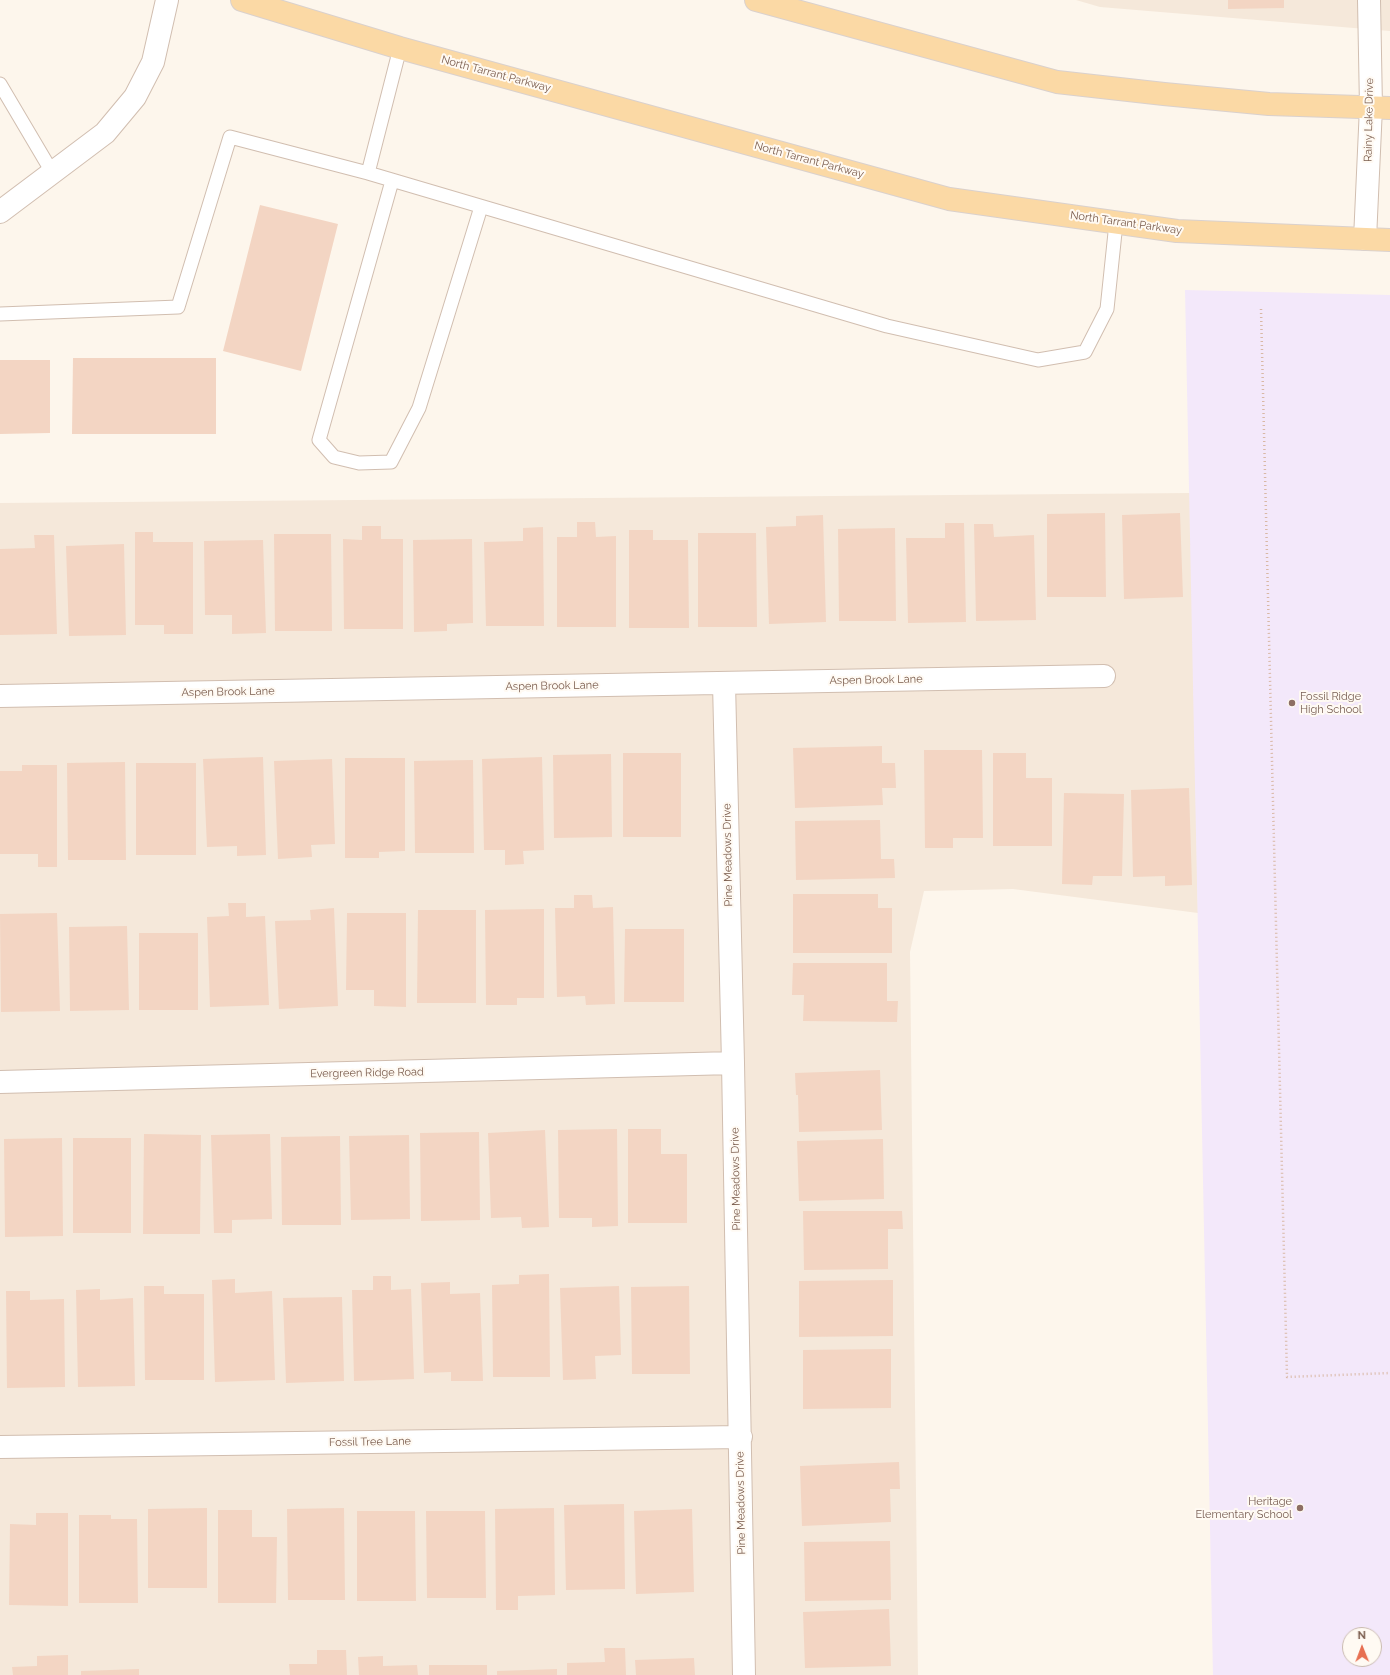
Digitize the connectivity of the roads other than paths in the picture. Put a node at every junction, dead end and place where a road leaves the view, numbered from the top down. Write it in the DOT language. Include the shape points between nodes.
graph roads {
  1 [pos="167,0"];
  2 [pos="242,0"];
  3 [pos="756,0"];
  4 [pos="1369,0"];
  5 [pos="400,48"];
  6 [pos="0,84"];
  7 [pos="1380,108"];
  8 [pos="52,172"];
  9 [pos="368,174"];
  10 [pos="392,181"];
  11 [pos="481,207"];
  12 [pos="0,212"];
  13 [pos="1116,223"];
  14 [pos="1365,239"];
  15 [pos="1390,240"];
  16 [pos="0,314"];
  17 [pos="1104,676"];
  18 [pos="724,683"];
  19 [pos="0,696"];
  20 [pos="733,1064"];
  21 [pos="0,1082"];
  22 [pos="741,1438"];
  23 [pos="0,1447"];
  24 [pos="744,1675"];
  1 -- 8 [label="street" via="153,62 136,97 104,133"];
  2 -- 5 [label="main road, North Tarrant Parkway"];
  3 -- 7 [label="main road" via="1056,82 1269,104"];
  4 -- 7 [label="street, Rainy Lake Drive"];
  5 -- 9 [label="lane"];
  5 -- 13 [label="main road, North Tarrant Parkway" via="949,199"];
  6 -- 8 [label="lane"];
  7 -- 14 [label="street, Rainy Lake Drive"];
  8 -- 12 [label="street"];
  9 -- 10 [label="lane"];
  9 -- 16 [label="lane" via="230,137 178,307"];
  10 -- 11 [label="lane"];
  10 -- 11 [label="lane" via="319,440 334,457 358,463 391,462 419,408"];
  11 -- 13 [label="lane" via="887,326 1038,360 1085,352 1106,309"];
  13 -- 14 [label="main road, North Tarrant Parkway" via="1177,231"];
  14 -- 15 [label="main road, North Tarrant Parkway"];
  17 -- 18 [label="street, Aspen Brook Lane"];
  18 -- 19 [label="street, Aspen Brook Lane"];
  18 -- 20 [label="street, Pine Meadows Drive"];
  20 -- 21 [label="street, Evergreen Ridge Road"];
  20 -- 22 [label="street, Pine Meadows Drive"];
  22 -- 23 [label="street, Fossil Tree Lane"];
  22 -- 24 [label="street, Pine Meadows Drive"];
}
